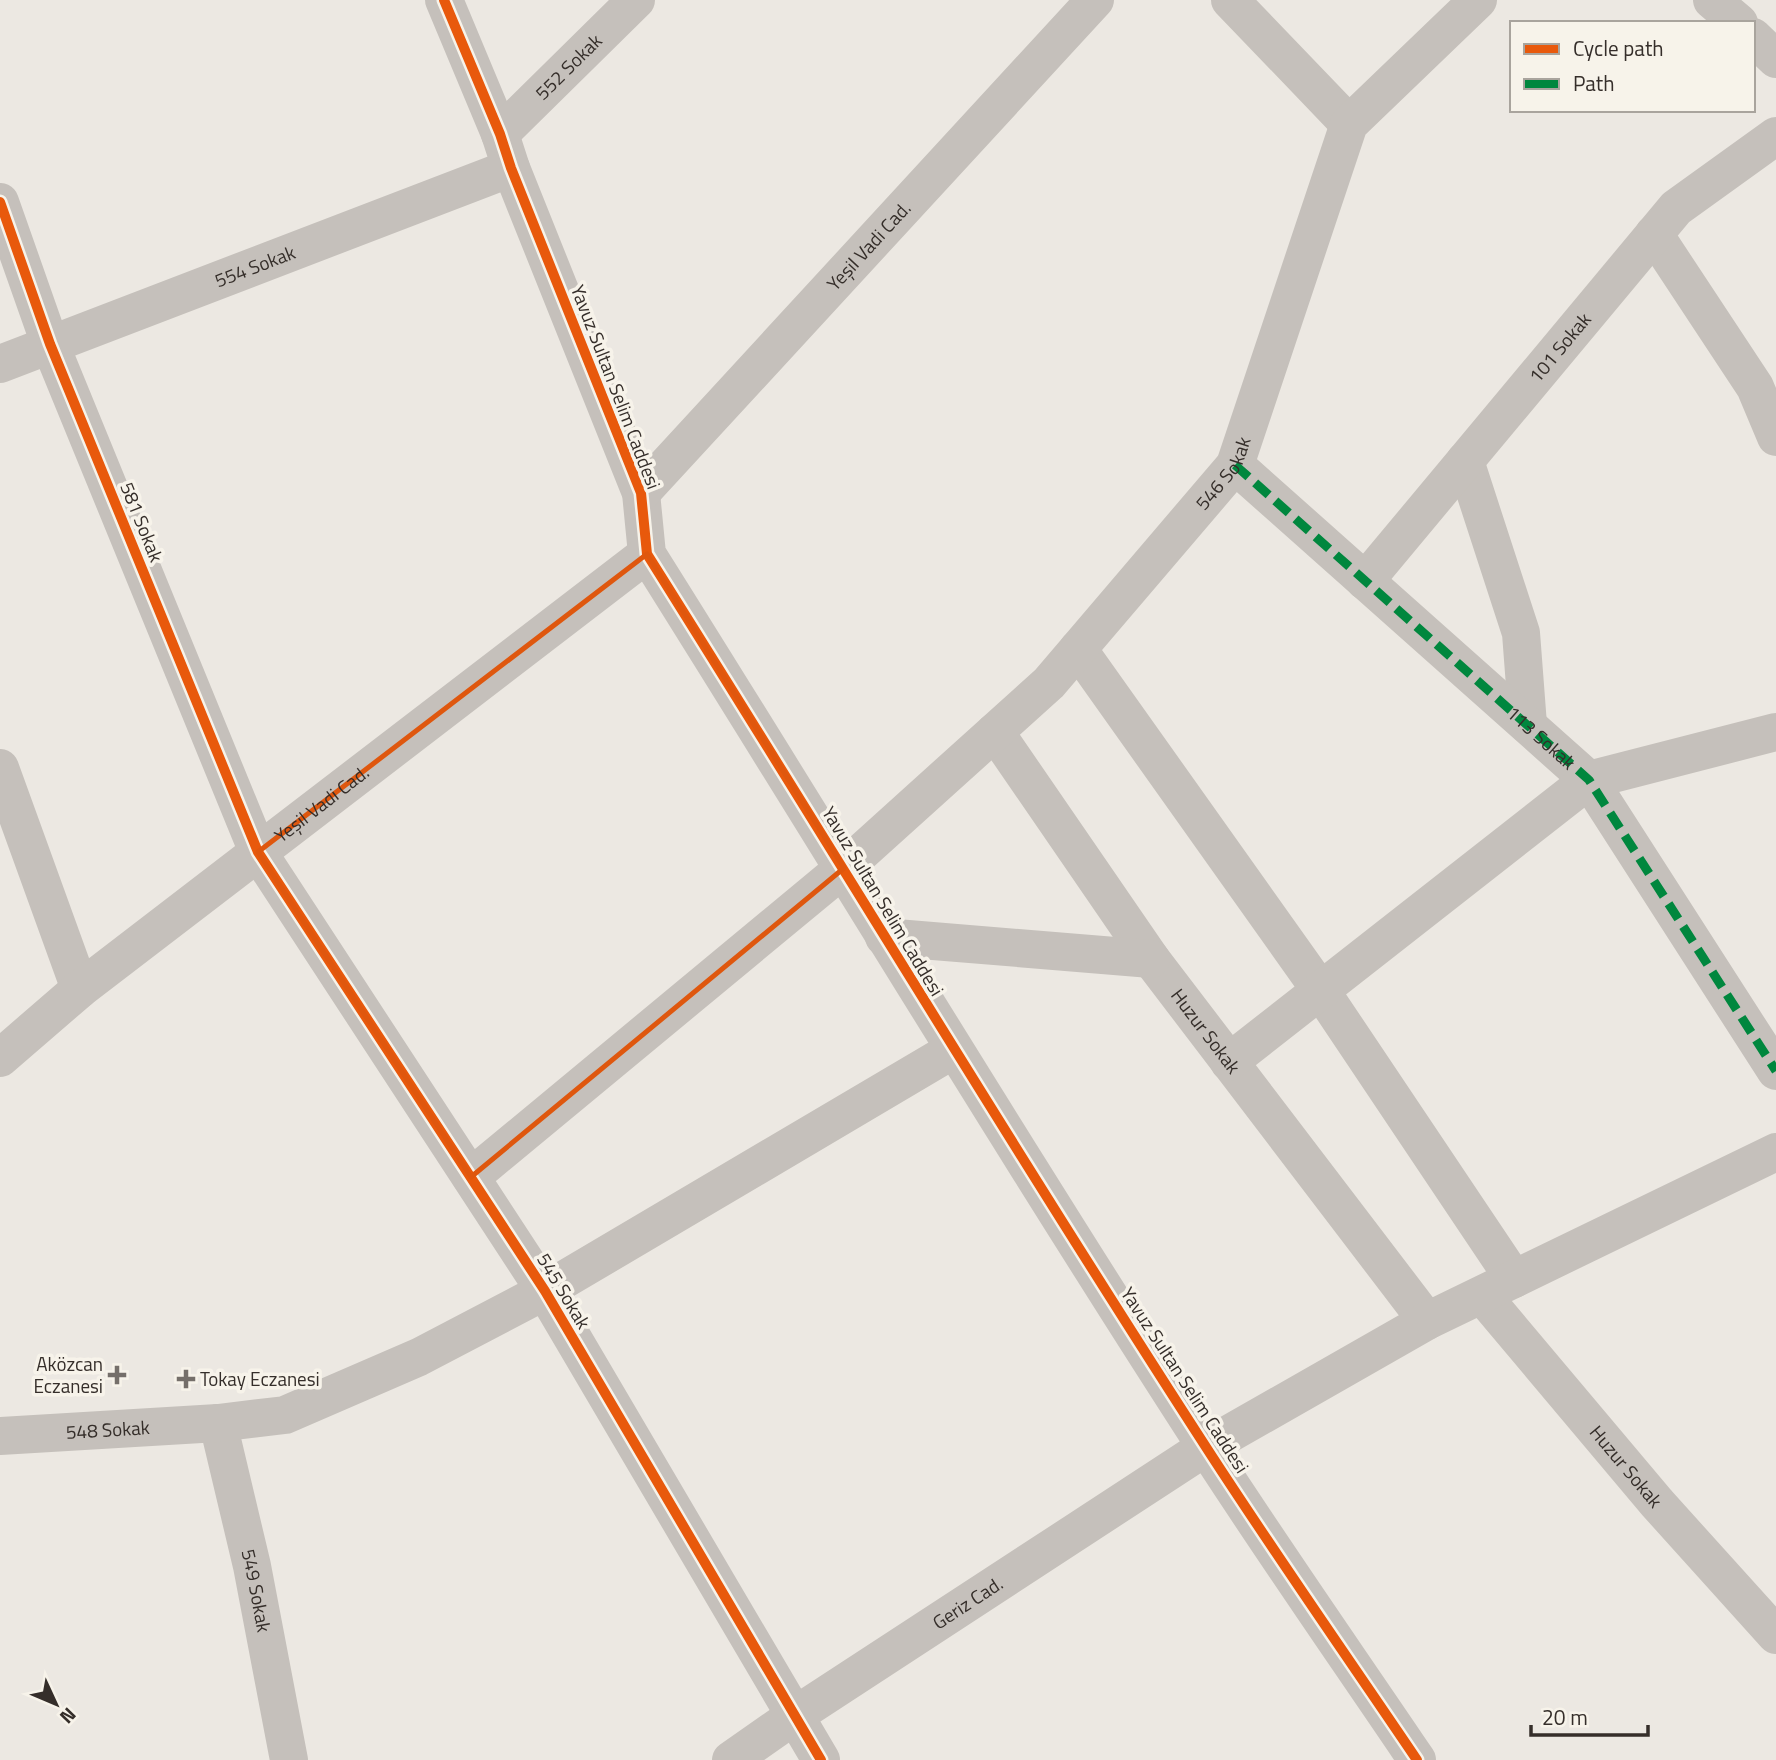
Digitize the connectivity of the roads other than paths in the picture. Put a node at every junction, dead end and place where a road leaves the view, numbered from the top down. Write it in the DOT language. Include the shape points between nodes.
graph roads {
  1 [pos="444,0"];
  2 [pos="636,0"];
  3 [pos="1096,0"];
  4 [pos="1230,0"];
  5 [pos="1478,0"];
  6 [pos="1713,0"];
  7 [pos="1737,21"];
  8 [pos="1755,39"];
  9 [pos="1776,59"];
  10 [pos="1349,124"];
  11 [pos="1776,136"];
  12 [pos="505,151"];
  13 [pos="0,202"];
  14 [pos="1654,234"];
  15 [pos="50,344"];
  16 [pos="0,364"];
  17 [pos="1776,437"];
  18 [pos="1465,461"];
  19 [pos="1235,466"];
  20 [pos="641,493"];
  21 [pos="647,554"];
  22 [pos="1365,581"];
  23 [pos="1078,649"];
  24 [pos="1528,725"];
  25 [pos="995,732"];
  26 [pos="1776,732"];
  27 [pos="0,768"];
  28 [pos="1589,780"];
  29 [pos="258,852"];
  30 [pos="844,868"];
  31 [pos="884,937"];
  32 [pos="1151,959"];
  33 [pos="80,989"];
  34 [pos="1321,991"];
  35 [pos="953,1050"];
  36 [pos="0,1058"];
  37 [pos="1229,1062"];
  38 [pos="1776,1071"];
  39 [pos="1776,1152"];
  40 [pos="471,1177"];
  41 [pos="1498,1287"];
  42 [pos="545,1291"];
  43 [pos="1427,1321"];
  44 [pos="218,1423"];
  45 [pos="0,1436"];
  46 [pos="1206,1447"];
  47 [pos="1776,1635"];
  48 [pos="794,1716"];
  49 [pos="289,1760"];
  50 [pos="731,1760"];
  51 [pos="821,1760"];
  52 [pos="1417,1760"];
  1 -- 12 [label="street, Yavuz Sultan Selim Caddesi"];
  2 -- 12 [label="street, 552 Sokak"];
  3 -- 20 [label="street, Yeşil Vadi Cad."];
  4 -- 10 [label="street"];
  5 -- 10 [label="street, 546 Sokak"];
  6 -- 7 [label="street"];
  8 -- 9 [label="street"];
  10 -- 19 [label="street, 546 Sokak"];
  11 -- 14 [label="street, 101 Sokak" via="1676,208"];
  12 -- 15 [label="street, 554 Sokak"];
  12 -- 20 [label="street, Yavuz Sultan Selim Caddesi"];
  13 -- 15 [label="street, 581 Sokak"];
  14 -- 17 [label="street" via="1755,387"];
  14 -- 18 [label="street, 101 Sokak"];
  15 -- 16 [label="street, 554 Sokak"];
  15 -- 29 [label="street, 581 Sokak"];
  18 -- 22 [label="street, 101 Sokak"];
  18 -- 24 [label="street" via="1521,634"];
  19 -- 22 [label="street, 113 Sokak"];
  19 -- 23 [label="street, 546 Sokak"];
  20 -- 21 [label="street, Yavuz Sultan Selim Caddesi"];
  21 -- 29 [label="street, Yeşil Vadi Cad."];
  21 -- 30 [label="street, Yavuz Sultan Selim Caddesi"];
  22 -- 24 [label="street, 113 Sokak"];
  23 -- 25 [label="street, 546 Sokak" via="1049,683"];
  23 -- 34 [label="street, Huzur Sokak"];
  24 -- 28 [label="street, 113 Sokak"];
  25 -- 30 [label="street, 546 Sokak"];
  25 -- 32 [label="street, Huzur Sokak"];
  26 -- 28 [label="street"];
  27 -- 33 [label="street"];
  28 -- 34 [label="street"];
  28 -- 38 [label="street, 113 Sokak"];
  29 -- 33 [label="street, Yeşil Vadi Cad."];
  29 -- 40 [label="street, 545 Sokak"];
  30 -- 31 [label="street, Yavuz Sultan Selim Caddesi"];
  30 -- 40 [label="street, 546 Sokak"];
  31 -- 32 [label="street"];
  31 -- 35 [label="street, Yavuz Sultan Selim Caddesi"];
  32 -- 37 [label="street, Huzur Sokak"];
  33 -- 36 [label="street, Yeşil Vadi Cad."];
  34 -- 37 [label="street"];
  34 -- 41 [label="street, Huzur Sokak"];
  35 -- 42 [label="street, 548 Sokak"];
  35 -- 46 [label="street, Yavuz Sultan Selim Caddesi"];
  37 -- 43 [label="street, Huzur Sokak"];
  39 -- 41 [label="street, Geriz Cad."];
  40 -- 42 [label="street, 545 Sokak"];
  41 -- 43 [label="street, Geriz Cad."];
  41 -- 47 [label="street, Huzur Sokak" via="1657,1503"];
  42 -- 44 [label="street, 548 Sokak" via="419,1357 285,1415"];
  42 -- 48 [label="street, 545 Sokak"];
  43 -- 46 [label="street, Geriz Cad."];
  44 -- 45 [label="street, 548 Sokak"];
  44 -- 49 [label="street, 549 Sokak" via="252,1566"];
  46 -- 48 [label="street, Geriz Cad."];
  46 -- 52 [label="street, Yavuz Sultan Selim Caddesi"];
  48 -- 50 [label="street, Geriz Cad."];
  48 -- 51 [label="street, 545 Sokak"];
}
